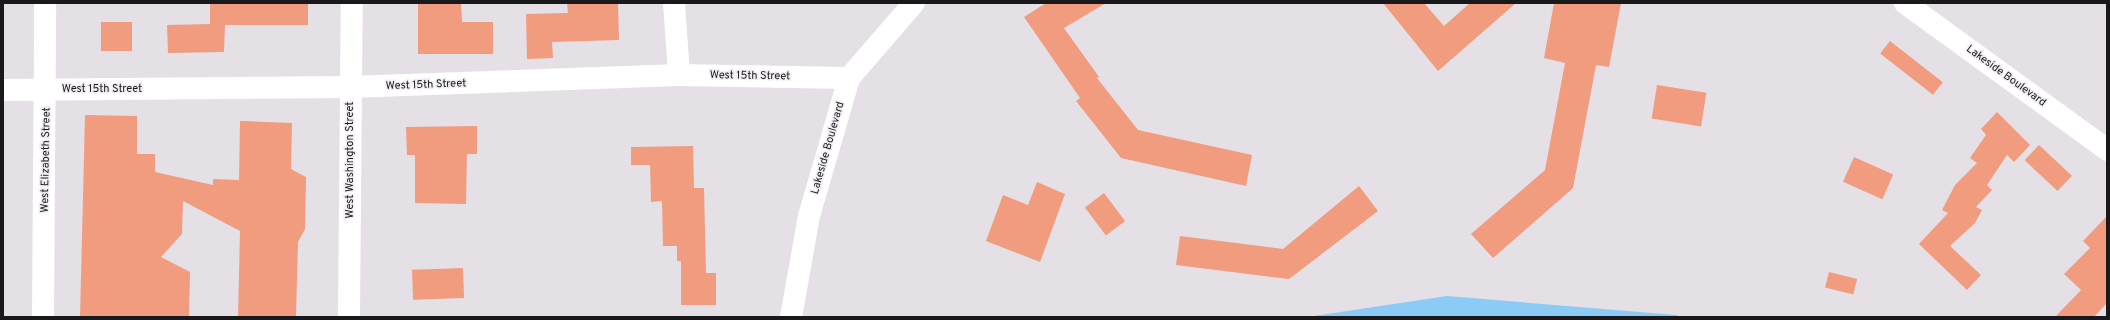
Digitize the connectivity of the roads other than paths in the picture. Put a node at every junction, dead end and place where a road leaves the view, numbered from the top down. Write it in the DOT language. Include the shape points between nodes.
graph roads {
  1 [pos="45,3"];
  2 [pos="352,3"];
  3 [pos="674,3"];
  4 [pos="914,3"];
  5 [pos="1905,3"];
  6 [pos="679,75"];
  7 [pos="849,78"];
  8 [pos="350,88"];
  9 [pos="3,90"];
  10 [pos="47,90"];
  11 [pos="2107,150"];
  12 [pos="43,317"];
  13 [pos="349,317"];
  14 [pos="791,317"];
  1 -- 10 [label="street, West Elizabeth Street"];
  2 -- 8 [label="street, West Washington Street"];
  3 -- 6 [label="street"];
  4 -- 7 [label="street, Lakeside Boulevard"];
  5 -- 11 [label="street, Lakeside Boulevard"];
  6 -- 7 [label="street, West 15th Street"];
  6 -- 8 [label="street, West 15th Street"];
  7 -- 14 [label="street, Lakeside Boulevard" via="809,216"];
  8 -- 10 [label="street, West 15th Street"];
  8 -- 13 [label="street, West Washington Street"];
  9 -- 10 [label="street, West 15th Street"];
  10 -- 12 [label="street, West Elizabeth Street"];
}
